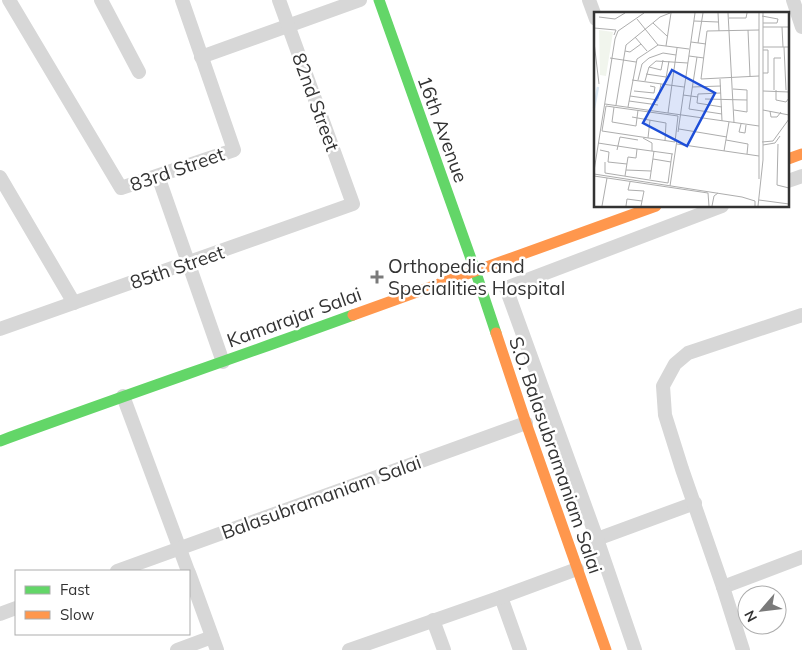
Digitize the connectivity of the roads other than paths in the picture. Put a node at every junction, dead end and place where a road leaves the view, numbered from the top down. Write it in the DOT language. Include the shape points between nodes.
graph roads {
  1 [pos="9,0"];
  2 [pos="101,0"];
  3 [pos="182,0"];
  4 [pos="279,0"];
  5 [pos="360,0"];
  6 [pos="379,0"];
  7 [pos="589,0"];
  8 [pos="793,0"];
  9 [pos="594,14"];
  10 [pos="288,25"];
  11 [pos="802,27"];
  12 [pos="201,57"];
  13 [pos="139,72"];
  14 [pos="802,154"];
  15 [pos="790,158"];
  16 [pos="158,176"];
  17 [pos="802,176"];
  18 [pos="0,177"];
  19 [pos="790,180"];
  20 [pos="353,204"];
  21 [pos="650,208"];
  22 [pos="717,208"];
  23 [pos="189,263"];
  24 [pos="475,270"];
  25 [pos="74,303"];
  26 [pos="802,315"];
  27 [pos="0,329"];
  28 [pos="223,362"];
  29 [pos="123,396"];
  30 [pos="526,423"];
  31 [pos="0,440"];
  32 [pos="694,503"];
  33 [pos="596,539"];
  34 [pos="180,548"];
  35 [pos="802,557"];
  36 [pos="577,568"];
  37 [pos="120,570"];
  38 [pos="187,570"];
  39 [pos="190,577"];
  40 [pos="723,587"];
  41 [pos="501,597"];
  42 [pos="15,608"];
  43 [pos="0,614"];
  44 [pos="433,620"];
  45 [pos="215,644"];
  46 [pos="177,650"];
  47 [pos="349,650"];
  48 [pos="444,650"];
  49 [pos="520,650"];
  50 [pos="606,650"];
  51 [pos="635,650"];
  52 [pos="743,650"];
  1 -- 16 [label="street, 83rd Street" via="120,188"];
  2 -- 13 [label="street"];
  3 -- 12 [label="street, 83rd Street"];
  4 -- 10 [label="street, 82nd Street"];
  5 -- 10 [label="street"];
  6 -- 24 [label="street, 16th Avenue"];
  7 -- 9 [label="street"];
  8 -- 11 [label="street"];
  10 -- 12 [label="street"];
  10 -- 20 [label="street, 82nd Street"];
  12 -- 16 [label="street, 83rd Street" via="234,150"];
  14 -- 15 [label="street"];
  16 -- 23 [label="street"];
  17 -- 19 [label="street"];
  18 -- 25 [label="street"];
  20 -- 23 [label="street, 85th Street"];
  21 -- 24 [label="street, Kamarajar Salai"];
  22 -- 33 [label="street" via="506,288"];
  23 -- 25 [label="street, 85th Street"];
  23 -- 28 [label="street"];
  24 -- 28 [label="street, Kamarajar Salai"];
  24 -- 30 [label="street, S.O. Balasubramaniam Salai"];
  25 -- 27 [label="street, 85th Street"];
  26 -- 32 [label="street" via="688,353 675,364 663,386 665,415"];
  28 -- 29 [label="street, Kamarajar Salai"];
  29 -- 31 [label="street, Kamarajar Salai"];
  29 -- 34 [label="street"];
  30 -- 34 [label="street, Balasubramaniam Salai"];
  30 -- 36 [label="street, S.O. Balasubramaniam Salai"];
  32 -- 33 [label="street"];
  32 -- 40 [label="street"];
  33 -- 51 [label="street"];
  34 -- 37 [label="street, Balasubramaniam Salai"];
  34 -- 38 [label="street"];
  35 -- 40 [label="street"];
  36 -- 41 [label="street"];
  36 -- 50 [label="street, S.O. Balasubramaniam Salai"];
  39 -- 45 [label="street"];
  40 -- 52 [label="street"];
  41 -- 44 [label="street"];
  41 -- 49 [label="street"];
  42 -- 43 [label="street"];
  44 -- 47 [label="street"];
  44 -- 48 [label="street"];
  45 -- 46 [label="street"];
}
